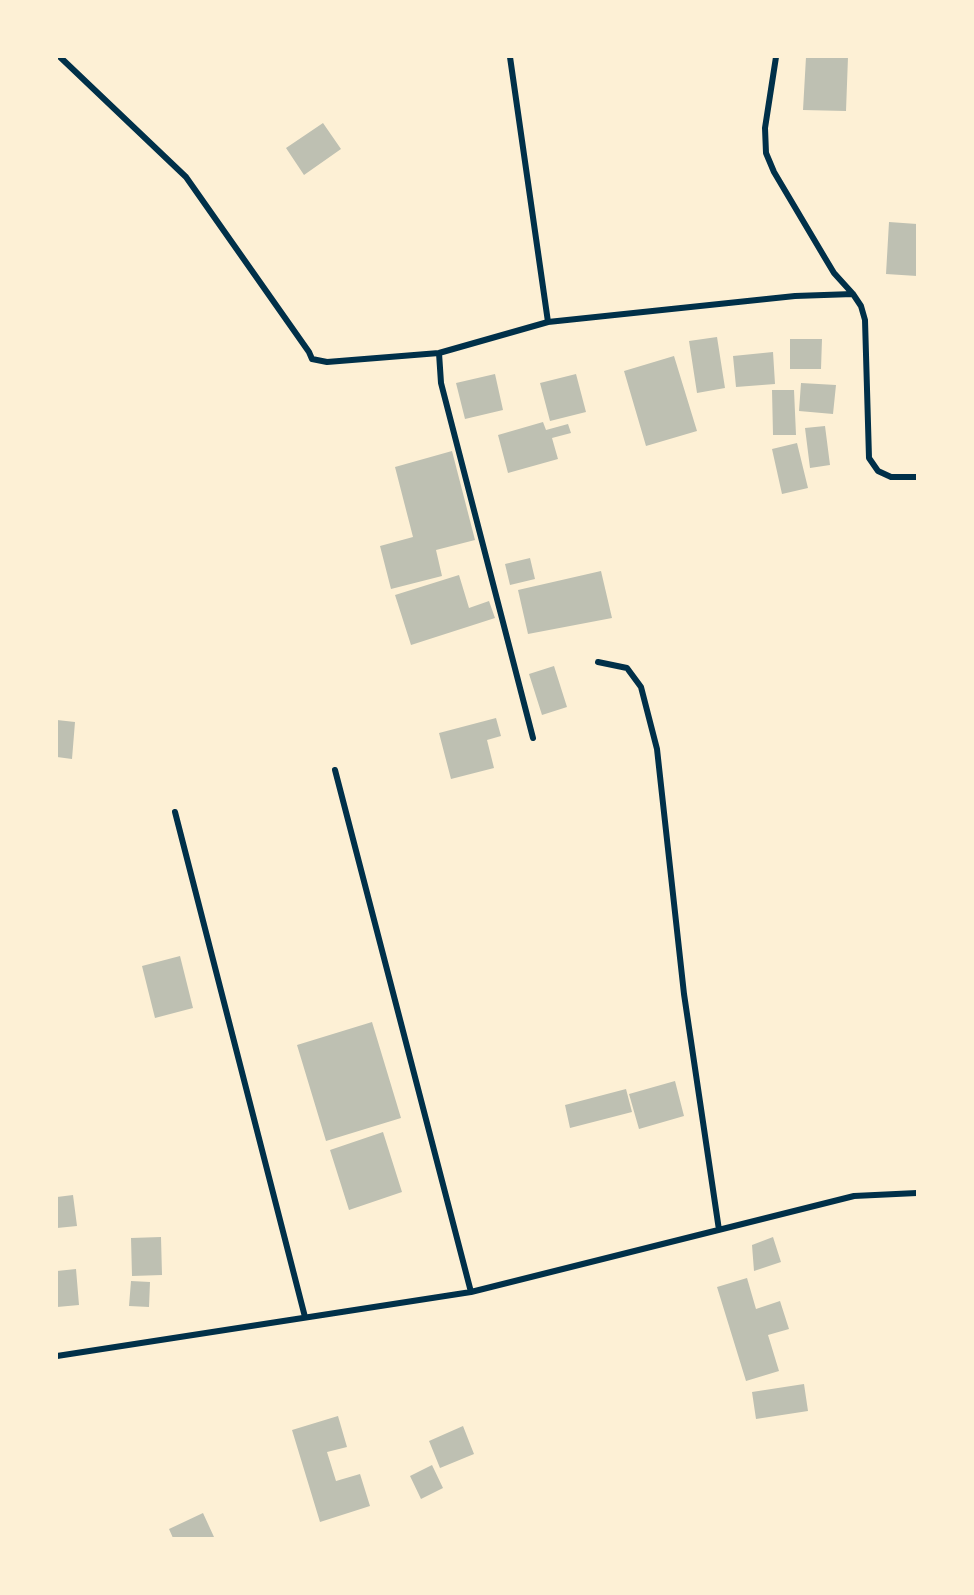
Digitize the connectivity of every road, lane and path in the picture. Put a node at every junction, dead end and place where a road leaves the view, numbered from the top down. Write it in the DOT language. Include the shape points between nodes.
graph roads {
  1 [pos="60,57"];
  2 [pos="510,57"];
  3 [pos="776,57"];
  4 [pos="853,294"];
  5 [pos="548,322"];
  6 [pos="439,353"];
  7 [pos="917,477"];
  8 [pos="597,662"];
  9 [pos="533,738"];
  10 [pos="335,770"];
  11 [pos="176,812"];
  12 [pos="917,1193"];
  13 [pos="719,1230"];
  14 [pos="471,1292"];
  15 [pos="305,1317"];
  16 [pos="57,1356"];
  1 -- 6 [label="street" via="186,177 312,359 327,362"];
  2 -- 5 [label="street"];
  3 -- 4 [label="street" via="765,129 766,153 834,273"];
  4 -- 5 [label="street" via="795,296"];
  4 -- 7 [label="street" via="865,320 869,458 878,471 891,477"];
  5 -- 6 [label="street"];
  6 -- 9 [label="street" via="441,383"];
  8 -- 13 [label="street" via="627,668 641,687 657,749 684,994"];
  10 -- 14 [label="street"];
  11 -- 15 [label="street"];
  12 -- 13 [label="street" via="854,1196"];
  13 -- 14 [label="street"];
  14 -- 15 [label="street"];
  15 -- 16 [label="street"];
}
